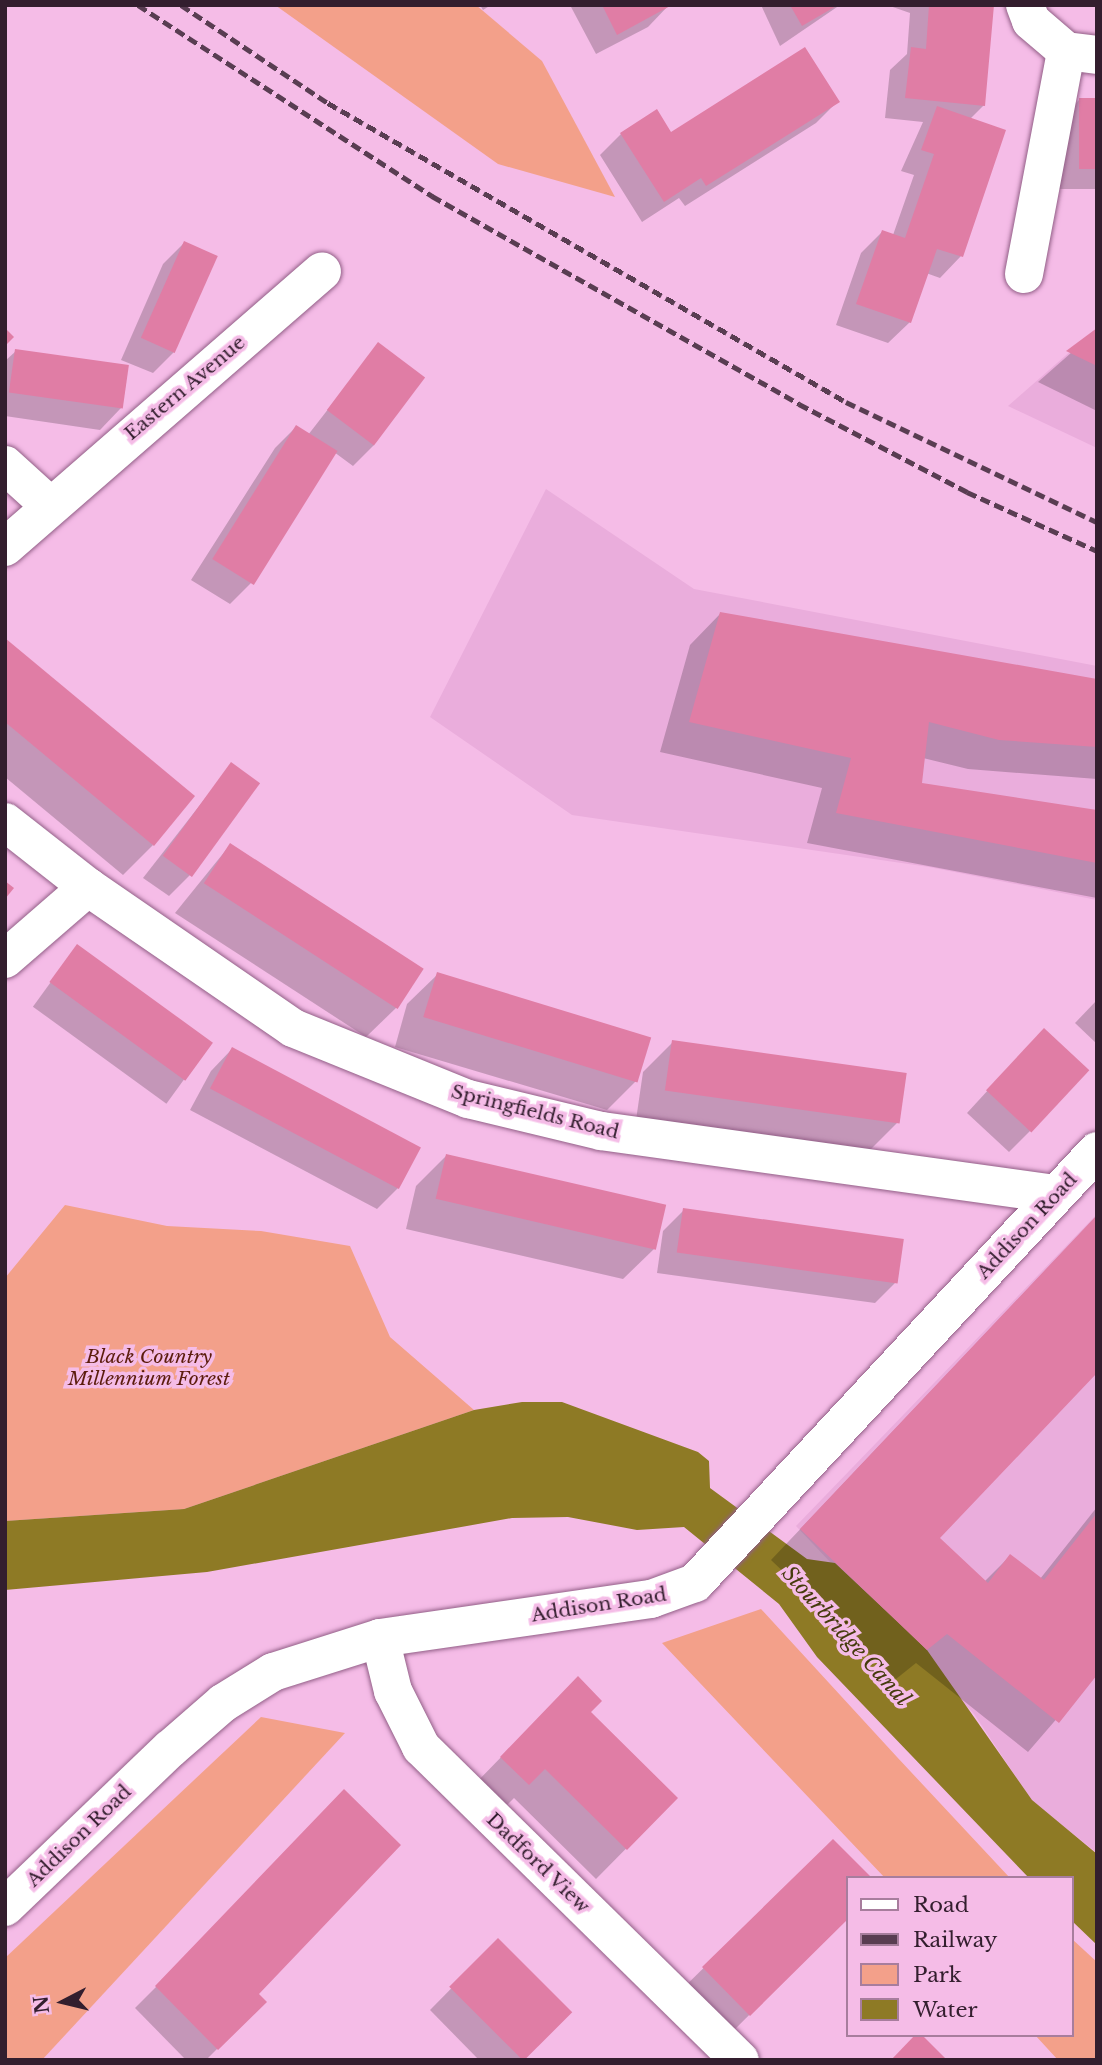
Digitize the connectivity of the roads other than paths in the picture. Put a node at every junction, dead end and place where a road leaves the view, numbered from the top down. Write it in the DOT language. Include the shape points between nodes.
graph roads {
  1 [pos="1026,5"];
  2 [pos="1081,53"];
  3 [pos="322,271"];
  4 [pos="1024,274"];
  5 [pos="5,465"];
  6 [pos="48,504"];
  7 [pos="5,547"];
  8 [pos="5,822"];
  9 [pos="88,887"];
  10 [pos="5,960"];
  11 [pos="1097,1151"];
  12 [pos="1055,1194"];
  13 [pos="380,1638"];
  14 [pos="5,1907"];
  15 [pos="740,2060"];
  1 -- 2 [label="street" via="1031,21"];
  2 -- 4 [label="street"];
  3 -- 6 [label="street, Eastern Avenue"];
  5 -- 6 [label="street"];
  6 -- 7 [label="street, Eastern Avenue"];
  8 -- 9 [label="street, Springfields Road"];
  9 -- 10 [label="street"];
  9 -- 12 [label="street, Springfields Road" via="293,1028 468,1099 601,1131"];
  11 -- 12 [label="street, Addison Road"];
  12 -- 13 [label="street, Addison Road" via="695,1583 650,1600"];
  13 -- 14 [label="street, Addison Road" via="273,1672 223,1703"];
  13 -- 15 [label="street, Dadford View" via="393,1691 421,1747"];
}
